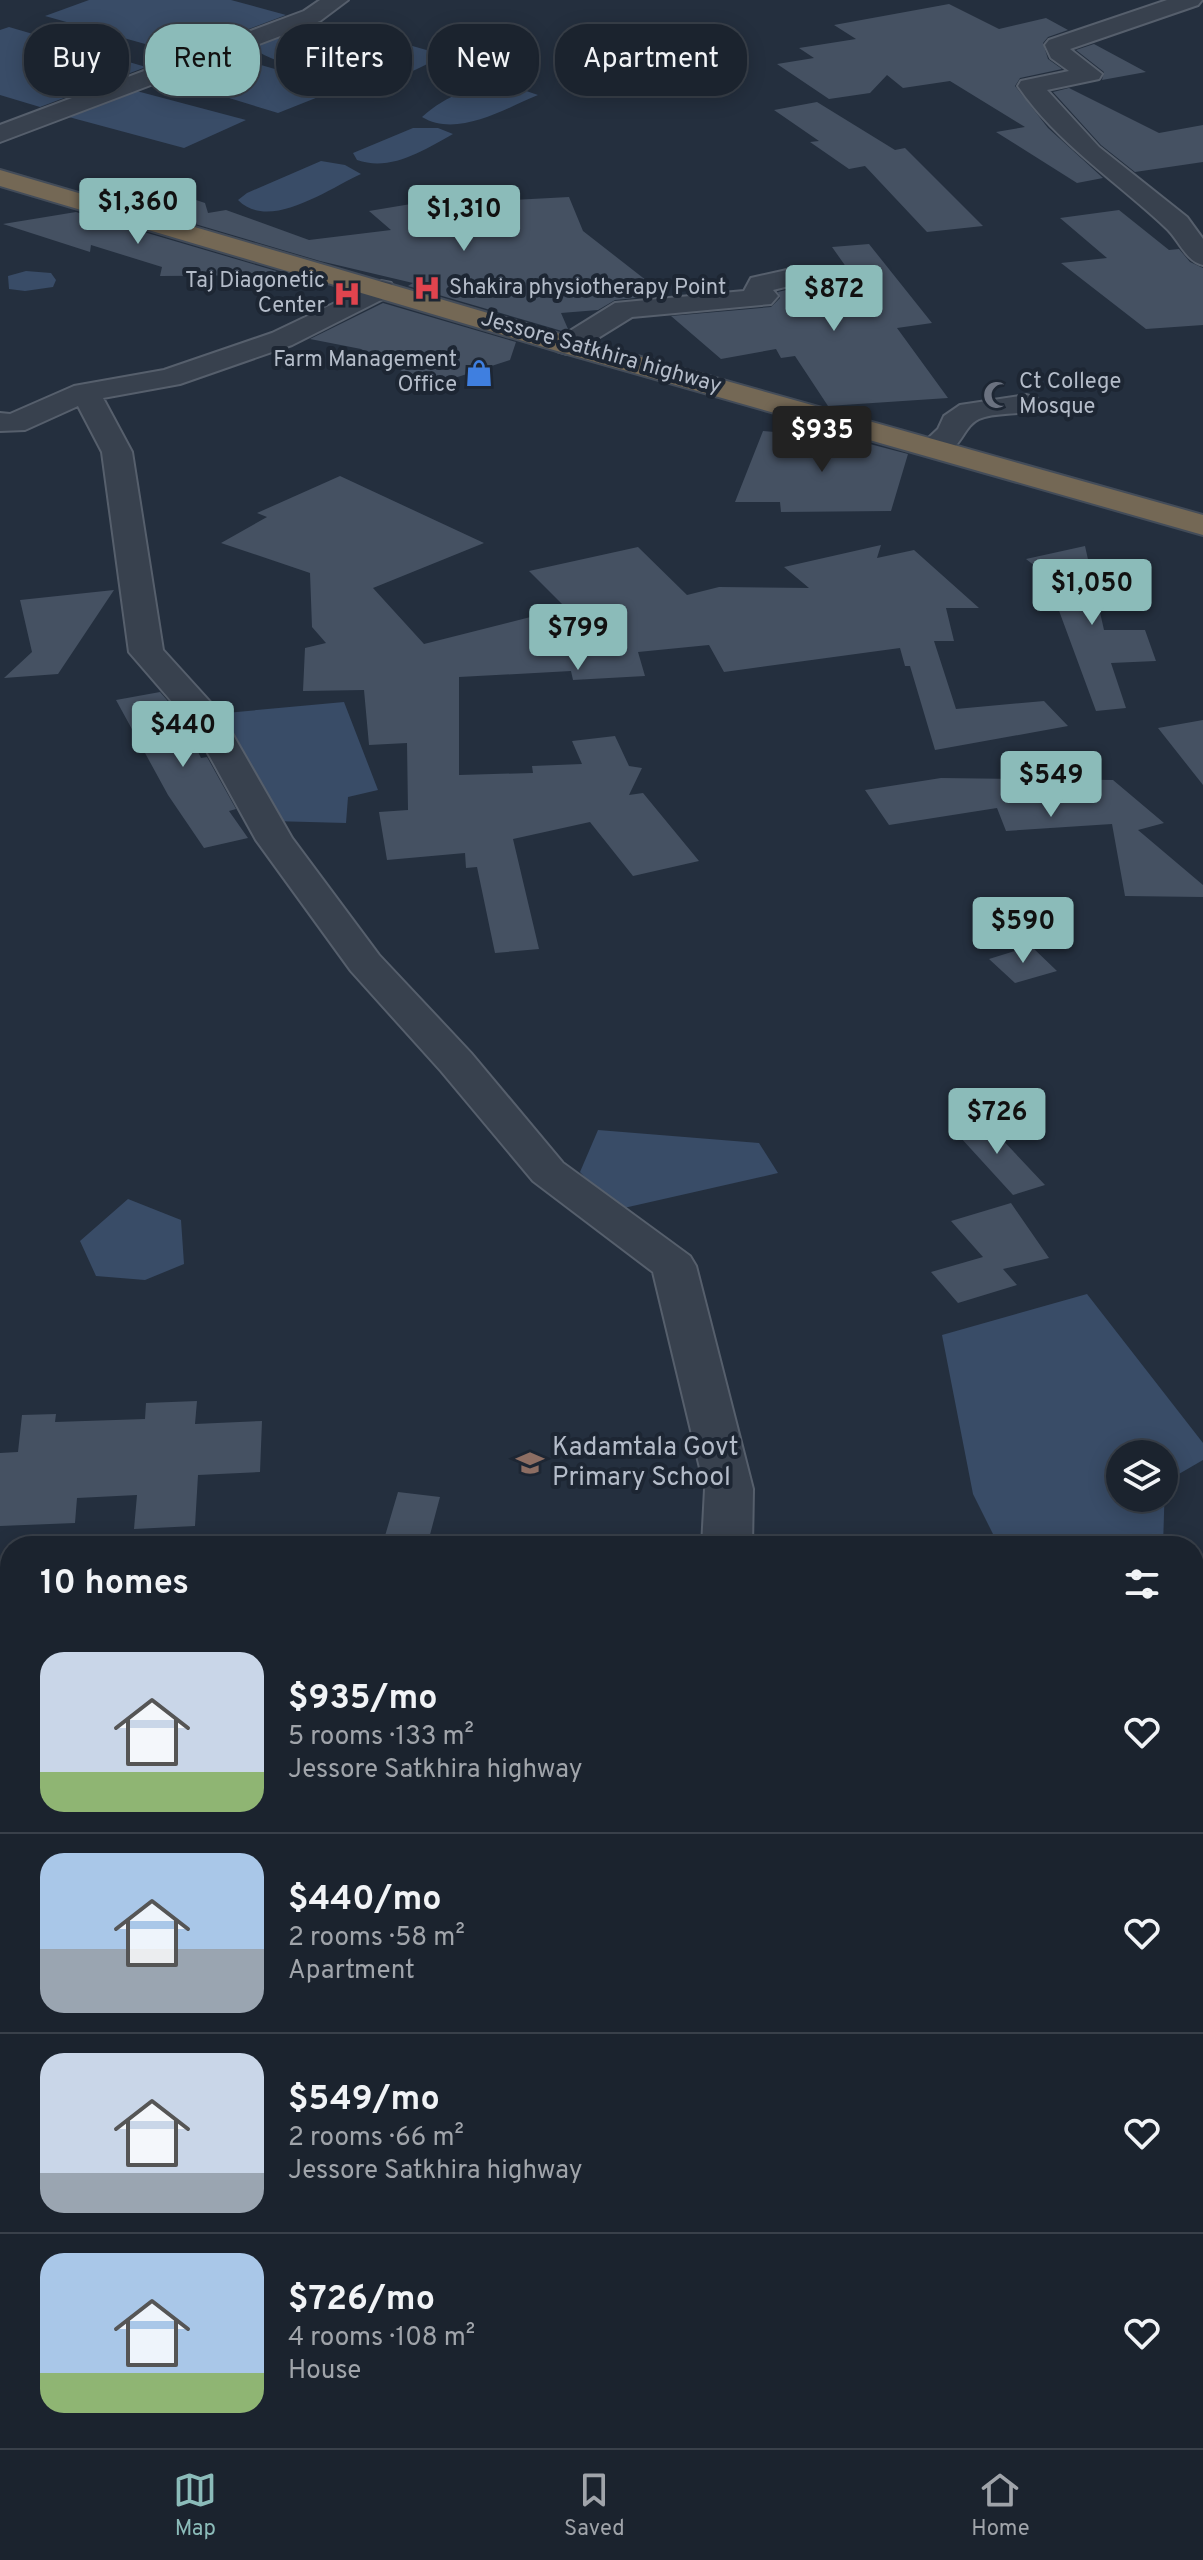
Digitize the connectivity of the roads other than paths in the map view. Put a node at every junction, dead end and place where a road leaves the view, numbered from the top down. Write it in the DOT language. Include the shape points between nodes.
graph roads {
  1 [pos="336,0"];
  2 [pos="1190,0"];
  3 [pos="0,134"];
  4 [pos="0,178"];
  5 [pos="1203,257"];
  6 [pos="787,278"];
  7 [pos="381,289"];
  8 [pos="567,345"];
  9 [pos="85,392"];
  10 [pos="1026,404"];
  11 [pos="0,422"];
  12 [pos="934,447"];
  13 [pos="1200,520"];
  14 [pos="727,1536"];
  1 -- 3 [label="street" via="312,16"];
  2 -- 5 [label="street" via="1057,45 1059,53 1090,74 1030,86 1090,152 1177,223"];
  4 -- 7 [label="highway, Jessore Satkhira highway"];
  6 -- 8 [label="street" via="761,284 761,298 625,309"];
  7 -- 8 [label="highway, Jessore Satkhira highway"];
  7 -- 9 [label="street" via="268,344 170,378"];
  8 -- 12 [label="highway, Jessore Satkhira highway"];
  9 -- 11 [label="street" via="14,424"];
  9 -- 14 [label="street" via="117,452 146,652 208,722 275,840 365,963 548,1172 674,1266 729,1489"];
  10 -- 12 [label="street" via="971,411"];
  12 -- 13 [label="highway, Jessore Satkhira highway"];
}
